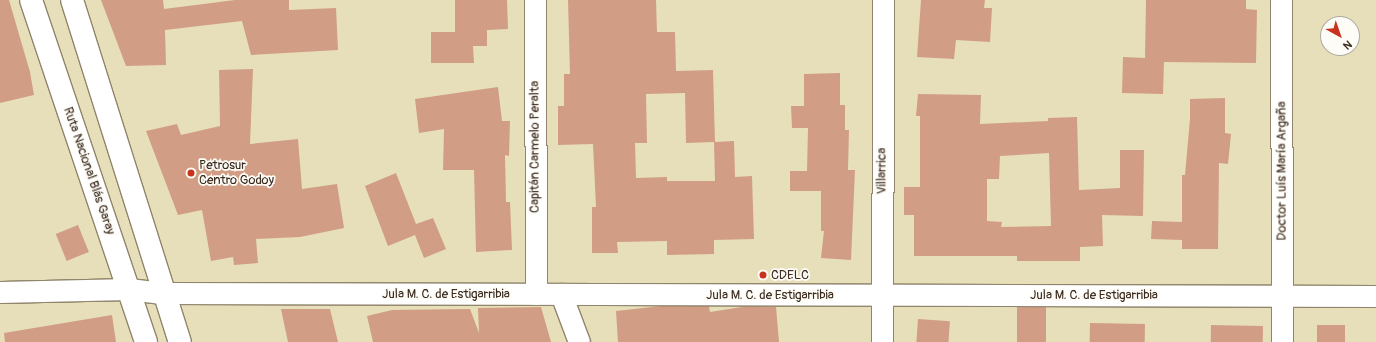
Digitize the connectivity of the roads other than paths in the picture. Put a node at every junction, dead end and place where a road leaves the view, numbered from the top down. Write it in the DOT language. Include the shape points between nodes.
graph roads {
  1 [pos="31,0"];
  2 [pos="72,0"];
  3 [pos="535,0"];
  4 [pos="883,0"];
  5 [pos="1281,0"];
  6 [pos="129,289"];
  7 [pos="0,292"];
  8 [pos="164,293"];
  9 [pos="536,294"];
  10 [pos="561,294"];
  11 [pos="882,295"];
  12 [pos="1282,296"];
  13 [pos="1376,296"];
  14 [pos="146,342"];
  15 [pos="180,342"];
  16 [pos="579,342"];
  17 [pos="882,342"];
  18 [pos="1282,342"];
  1 -- 6 [label="highway, Ruta Nacional Blás Garay"];
  2 -- 8 [label="highway"];
  3 -- 9 [label="street, Capitán Carmelo Peralta"];
  4 -- 11 [label="street, Villarrica"];
  5 -- 12 [label="street, Doctor Luís María Argaña"];
  6 -- 7 [label="street, Jula M. C. de Estigarribia"];
  6 -- 8 [label="street, Jula M. C. de Estigarribia"];
  6 -- 14 [label="highway, Ruta Nacional Blás Garay"];
  8 -- 9 [label="street, Jula M. C. de Estigarribia"];
  8 -- 15 [label="highway"];
  9 -- 10 [label="street, Jula M. C. de Estigarribia"];
  10 -- 11 [label="street, Jula M. C. de Estigarribia"];
  10 -- 16 [label="street"];
  11 -- 12 [label="street, Jula M. C. de Estigarribia"];
  11 -- 17 [label="street, Villarrica"];
  12 -- 13 [label="street, Jula M. C. de Estigarribia"];
  12 -- 18 [label="street, Doctor Luís María Argaña"];
}
